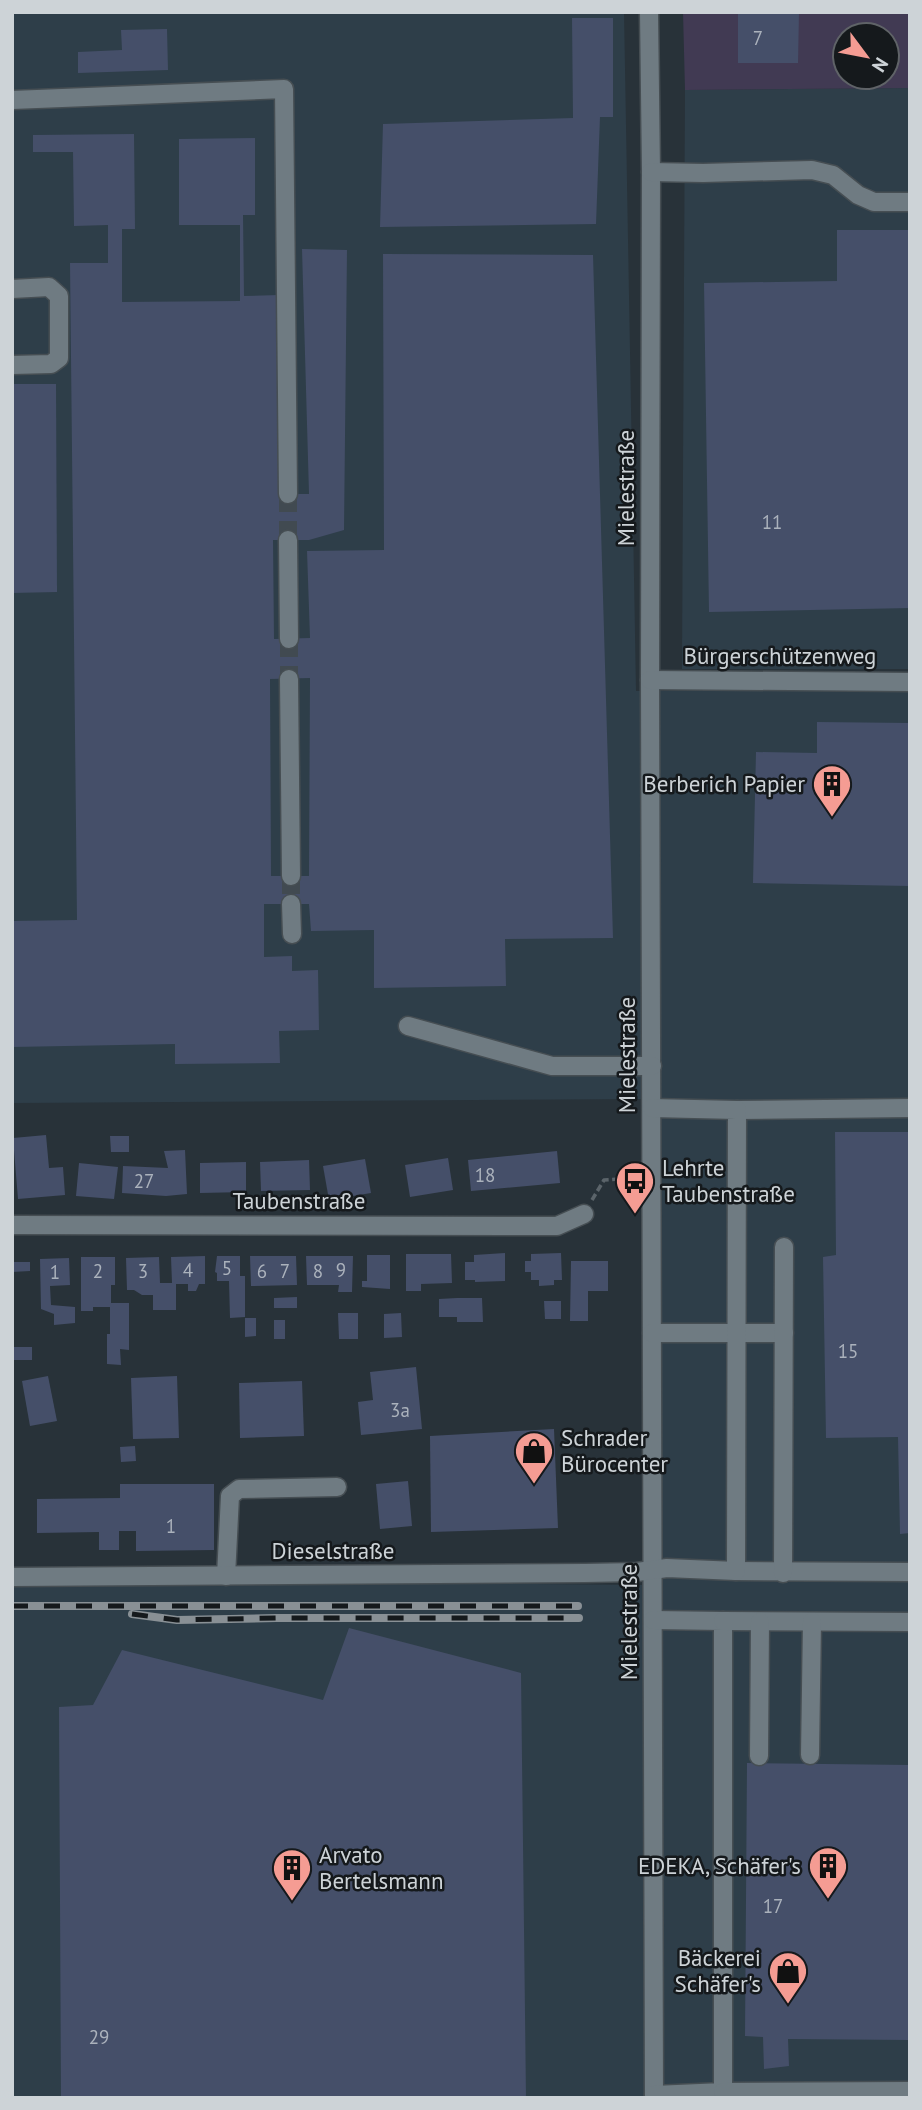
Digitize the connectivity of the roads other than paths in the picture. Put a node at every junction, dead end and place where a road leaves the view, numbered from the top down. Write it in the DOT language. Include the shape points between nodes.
graph roads {
  1 [pos="649,12"];
  2 [pos="12,100"];
  3 [pos="651,172"];
  4 [pos="910,202"];
  5 [pos="12,289"];
  6 [pos="12,365"];
  7 [pos="288,494"];
  8 [pos="288,540"];
  9 [pos="289,639"];
  10 [pos="289,679"];
  11 [pos="650,680"];
  12 [pos="910,682"];
  13 [pos="291,876"];
  14 [pos="291,904"];
  15 [pos="292,934"];
  16 [pos="408,1026"];
  17 [pos="652,1066"];
  18 [pos="652,1108"];
  19 [pos="910,1108"];
  20 [pos="737,1110"];
  21 [pos="584,1214"];
  22 [pos="12,1225"];
  23 [pos="783,1247"];
  24 [pos="652,1333"];
  25 [pos="736,1333"];
  26 [pos="784,1333"];
  27 [pos="337,1488"];
  28 [pos="653,1570"];
  29 [pos="736,1571"];
  30 [pos="910,1572"];
  31 [pos="783,1573"];
  32 [pos="226,1576"];
  33 [pos="12,1577"];
  34 [pos="653,1620"];
  35 [pos="723,1620"];
  36 [pos="760,1622"];
  37 [pos="812,1622"];
  38 [pos="910,1622"];
  39 [pos="810,1755"];
  40 [pos="760,1756"];
  41 [pos="910,2091"];
  42 [pos="723,2092"];
  43 [pos="654,2096"];
  1 -- 3 [label="street, Mielestraße"];
  2 -- 7 [label="street" via="284,89"];
  3 -- 4 [label="street" via="812,170 833,175 874,202"];
  3 -- 11 [label="street, Mielestraße"];
  5 -- 6 [label="street" via="49,287 59,296 59,358 51,364"];
  8 -- 9 [label="street"];
  10 -- 13 [label="street"];
  11 -- 12 [label="street, Bürgerschützenweg"];
  11 -- 17 [label="street, Mielestraße"];
  14 -- 15 [label="street"];
  16 -- 17 [label="street" via="552,1066"];
  17 -- 18 [label="street, Mielestraße"];
  18 -- 20 [label="street"];
  18 -- 24 [label="street, Mielestraße"];
  19 -- 20 [label="street"];
  20 -- 25 [label="street"];
  21 -- 22 [label="street, Taubenstraße" via="557,1226"];
  23 -- 26 [label="street"];
  24 -- 25 [label="street"];
  24 -- 28 [label="street, Mielestraße"];
  25 -- 26 [label="street"];
  25 -- 29 [label="street"];
  26 -- 31 [label="street"];
  27 -- 32 [label="street" via="239,1489 230,1496"];
  28 -- 29 [label="street, Dieselstraße"];
  28 -- 32 [label="street, Dieselstraße"];
  28 -- 34 [label="street, Mielestraße"];
  29 -- 31 [label="street, Dieselstraße"];
  30 -- 31 [label="street, Dieselstraße"];
  32 -- 33 [label="street, Dieselstraße"];
  34 -- 35 [label="street"];
  34 -- 43 [label="street, Mielestraße"];
  35 -- 36 [label="street"];
  35 -- 42 [label="street"];
  36 -- 37 [label="street"];
  36 -- 40 [label="street"];
  37 -- 38 [label="street"];
  37 -- 39 [label="street"];
  41 -- 42 [label="street"];
  42 -- 43 [label="street"];
}
